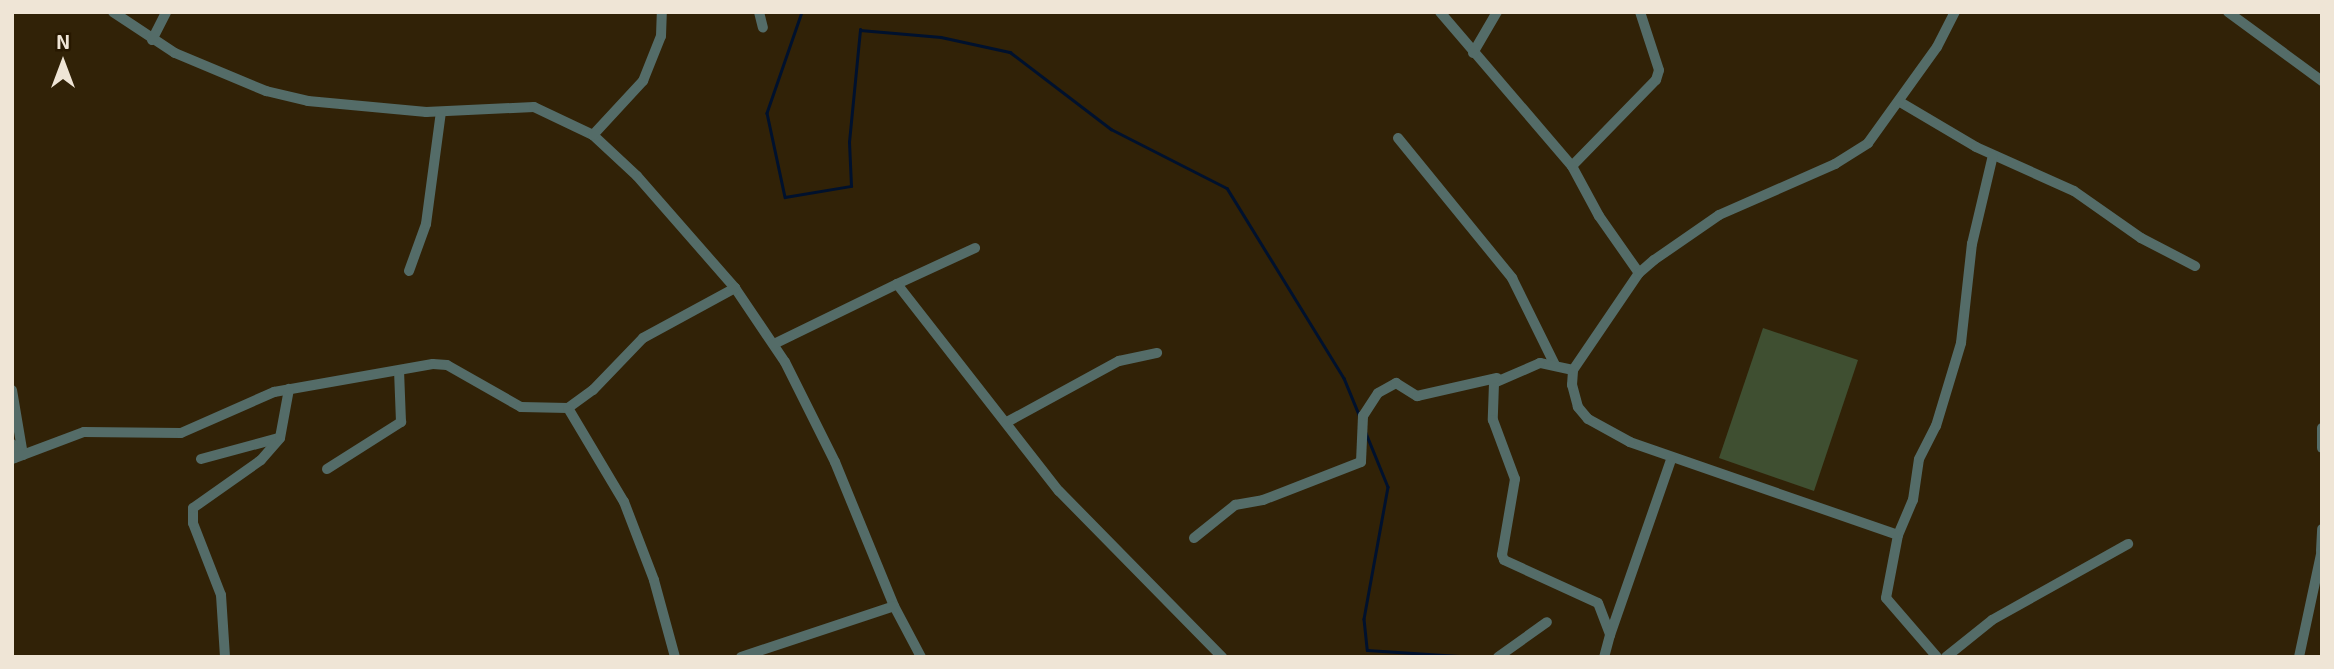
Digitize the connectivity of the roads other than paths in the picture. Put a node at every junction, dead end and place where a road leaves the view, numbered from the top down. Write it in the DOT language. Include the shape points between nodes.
graph roads {
  1 [pos="113,12"];
  2 [pos="166,12"];
  3 [pos="662,12"];
  4 [pos="759,12"];
  5 [pos="1440,12"];
  6 [pos="1497,12"];
  7 [pos="1640,12"];
  8 [pos="1955,12"];
  9 [pos="2228,12"];
  10 [pos="762,28"];
  11 [pos="152,40"];
  12 [pos="1474,53"];
  13 [pos="2322,81"];
  14 [pos="1900,102"];
  15 [pos="441,112"];
  16 [pos="593,135"];
  17 [pos="1398,138"];
  18 [pos="1993,155"];
  19 [pos="1572,166"];
  20 [pos="975,248"];
  21 [pos="2195,265"];
  22 [pos="410,271"];
  23 [pos="1639,274"];
  24 [pos="897,284"];
  25 [pos="735,288"];
  26 [pos="774,344"];
  27 [pos="1157,353"];
  28 [pos="1555,365"];
  29 [pos="1573,370"];
  30 [pos="399,371"];
  31 [pos="1497,378"];
  32 [pos="289,389"];
  33 [pos="12,390"];
  34 [pos="568,408"];
  35 [pos="1007,422"];
  36 [pos="2322,428"];
  37 [pos="279,438"];
  38 [pos="12,444"];
  39 [pos="2322,448"];
  40 [pos="17,457"];
  41 [pos="1672,457"];
  42 [pos="201,459"];
  43 [pos="327,469"];
  44 [pos="2322,529"];
  45 [pos="1898,535"];
  46 [pos="1194,538"];
  47 [pos="2127,544"];
  48 [pos="2321,550"];
  49 [pos="894,606"];
  50 [pos="1547,622"];
  51 [pos="1611,635"];
  52 [pos="225,657"];
  53 [pos="674,657"];
  54 [pos="741,657"];
  55 [pos="921,657"];
  56 [pos="1222,657"];
  57 [pos="1498,657"];
  58 [pos="1604,657"];
  59 [pos="1937,657"];
  60 [pos="1946,657"];
  61 [pos="2299,657"];
  1 -- 11 [label="street"];
  2 -- 11 [label="street"];
  3 -- 16 [label="street" via="661,36 643,81"];
  4 -- 10 [label="street"];
  5 -- 12 [label="street"];
  6 -- 12 [label="street"];
  7 -- 19 [label="street" via="1659,75"];
  8 -- 14 [label="street"];
  9 -- 13 [label="street"];
  11 -- 15 [label="street" via="276,94 355,107"];
  12 -- 19 [label="street"];
  14 -- 18 [label="street"];
  14 -- 23 [label="street" via="1853,155 1719,215"];
  15 -- 16 [label="street" via="534,107"];
  15 -- 22 [label="street" via="426,224"];
  16 -- 25 [label="street" via="637,176"];
  17 -- 28 [label="street" via="1512,278"];
  18 -- 21 [label="street" via="2074,191 2141,238"];
  18 -- 45 [label="street" via="1972,244 1961,343 1936,426 1919,458 1913,500"];
  19 -- 23 [label="street"];
  20 -- 24 [label="street"];
  23 -- 29 [label="street"];
  24 -- 26 [label="street"];
  24 -- 35 [label="street"];
  25 -- 26 [label="street"];
  25 -- 34 [label="street" via="643,338 593,390"];
  26 -- 49 [label="street" via="835,461"];
  27 -- 35 [label="street" via="1119,361"];
  28 -- 29 [label="street"];
  28 -- 31 [label="street" via="1530,365"];
  29 -- 41 [label="street" via="1574,397 1588,419 1630,442"];
  30 -- 32 [label="street"];
  30 -- 34 [label="street" via="433,363 447,366 521,407"];
  30 -- 43 [label="street" via="401,422"];
  31 -- 46 [label="street" via="1417,396 1396,383 1378,393 1363,416 1361,461 1263,500 1235,505"];
  31 -- 51 [label="street" via="1492,415 1515,479 1503,558 1595,600"];
  32 -- 37 [label="street"];
  32 -- 40 [label="street" via="181,433 84,432"];
  33 -- 40 [label="street"];
  34 -- 53 [label="street" via="624,502 654,580"];
  35 -- 56 [label="street" via="1066,499"];
  36 -- 39 [label="street"];
  37 -- 42 [label="street"];
  37 -- 52 [label="street" via="261,460 193,508 193,523 221,595"];
  38 -- 40 [label="street"];
  41 -- 45 [label="street"];
  41 -- 51 [label="street"];
  44 -- 48 [label="street"];
  45 -- 59 [label="street" via="1886,598"];
  47 -- 60 [label="street" via="1992,620"];
  48 -- 61 [label="street"];
  49 -- 54 [label="street"];
  49 -- 55 [label="street"];
  50 -- 57 [label="street"];
  51 -- 58 [label="street"];
}
